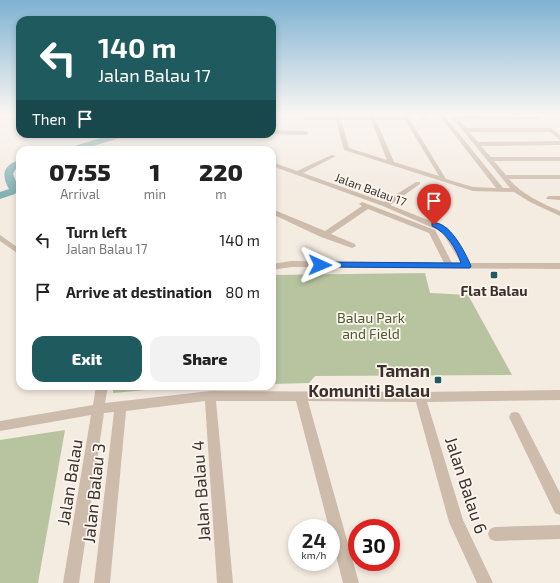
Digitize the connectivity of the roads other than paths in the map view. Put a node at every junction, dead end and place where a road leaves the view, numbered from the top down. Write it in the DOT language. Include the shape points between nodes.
graph roads {
  1 [pos="344,142"];
  2 [pos="382,142"];
  3 [pos="421,142"];
  4 [pos="462,142"];
  5 [pos="560,143"];
  6 [pos="477,144"];
  7 [pos="333,156"];
  8 [pos="489,159"];
  9 [pos="560,159"];
  10 [pos="391,163"];
  11 [pos="276,165"];
  12 [pos="276,172"];
  13 [pos="298,173"];
  14 [pos="504,177"];
  15 [pos="560,177"];
  16 [pos="444,180"];
  17 [pos="418,183"];
  18 [pos="500,190"];
  19 [pos="516,190"];
  20 [pos="549,198"];
  21 [pos="560,198"];
  22 [pos="385,205"];
  23 [pos="367,206"];
  24 [pos="276,213"];
  25 [pos="560,214"];
  26 [pos="324,235"];
  27 [pos="0,237"];
  28 [pos="352,246"];
  29 [pos="16,250"];
  30 [pos="276,266"];
  31 [pos="450,266"];
  32 [pos="467,266"];
  33 [pos="560,266"];
  34 [pos="101,390"];
  35 [pos="560,395"];
  36 [pos="210,396"];
  37 [pos="301,397"];
  38 [pos="420,397"];
  39 [pos="120,407"];
  40 [pos="98,409"];
  41 [pos="515,417"];
  42 [pos="0,426"];
  43 [pos="560,508"];
  44 [pos="560,532"];
  45 [pos="495,534"];
  46 [pos="71,583"];
  47 [pos="102,583"];
  48 [pos="225,583"];
  49 [pos="351,583"];
  50 [pos="485,583"];
  1 -- 10 [label="street" via="346,149"];
  2 -- 10 [label="street"];
  3 -- 16 [label="street"];
  4 -- 18 [label="street"];
  5 -- 6 [label="street"];
  6 -- 8 [label="street"];
  7 -- 13 [label="street"];
  8 -- 9 [label="street"];
  8 -- 14 [label="street"];
  10 -- 16 [label="street"];
  11 -- 13 [label="street, Jalan Balau 17"];
  12 -- 23 [label="street, Jalan Balau 17"];
  13 -- 22 [label="street, Jalan Balau 17"];
  14 -- 15 [label="street"];
  14 -- 19 [label="street"];
  16 -- 18 [label="street" via="473,189"];
  17 -- 22 [label="street"];
  18 -- 19 [label="street"];
  19 -- 25 [label="street"];
  20 -- 21 [label="street"];
  22 -- 32 [label="street, Jalan Balau 17" via="445,230"];
  23 -- 26 [label="street"];
  23 -- 31 [label="street, Jalan Balau 17" via="432,232"];
  24 -- 26 [label="street"];
  26 -- 28 [label="street"];
  27 -- 29 [label="street"];
  30 -- 31 [label="street" via="292,264"];
  31 -- 32 [label="street"];
  32 -- 33 [label="street"];
  34 -- 40 [label="street, Jalan Balau"];
  35 -- 38 [label="street"];
  36 -- 37 [label="street"];
  36 -- 39 [label="street"];
  36 -- 48 [label="street, Jalan Balau 4"];
  37 -- 38 [label="street"];
  37 -- 49 [label="street"];
  38 -- 50 [label="street, Jalan Balau 6" via="456,522"];
  39 -- 40 [label="street"];
  39 -- 47 [label="street, Jalan Balau 3"];
  40 -- 42 [label="street"];
  40 -- 46 [label="street, Jalan Balau"];
  41 -- 43 [label="street"];
  44 -- 45 [label="street"];
}
